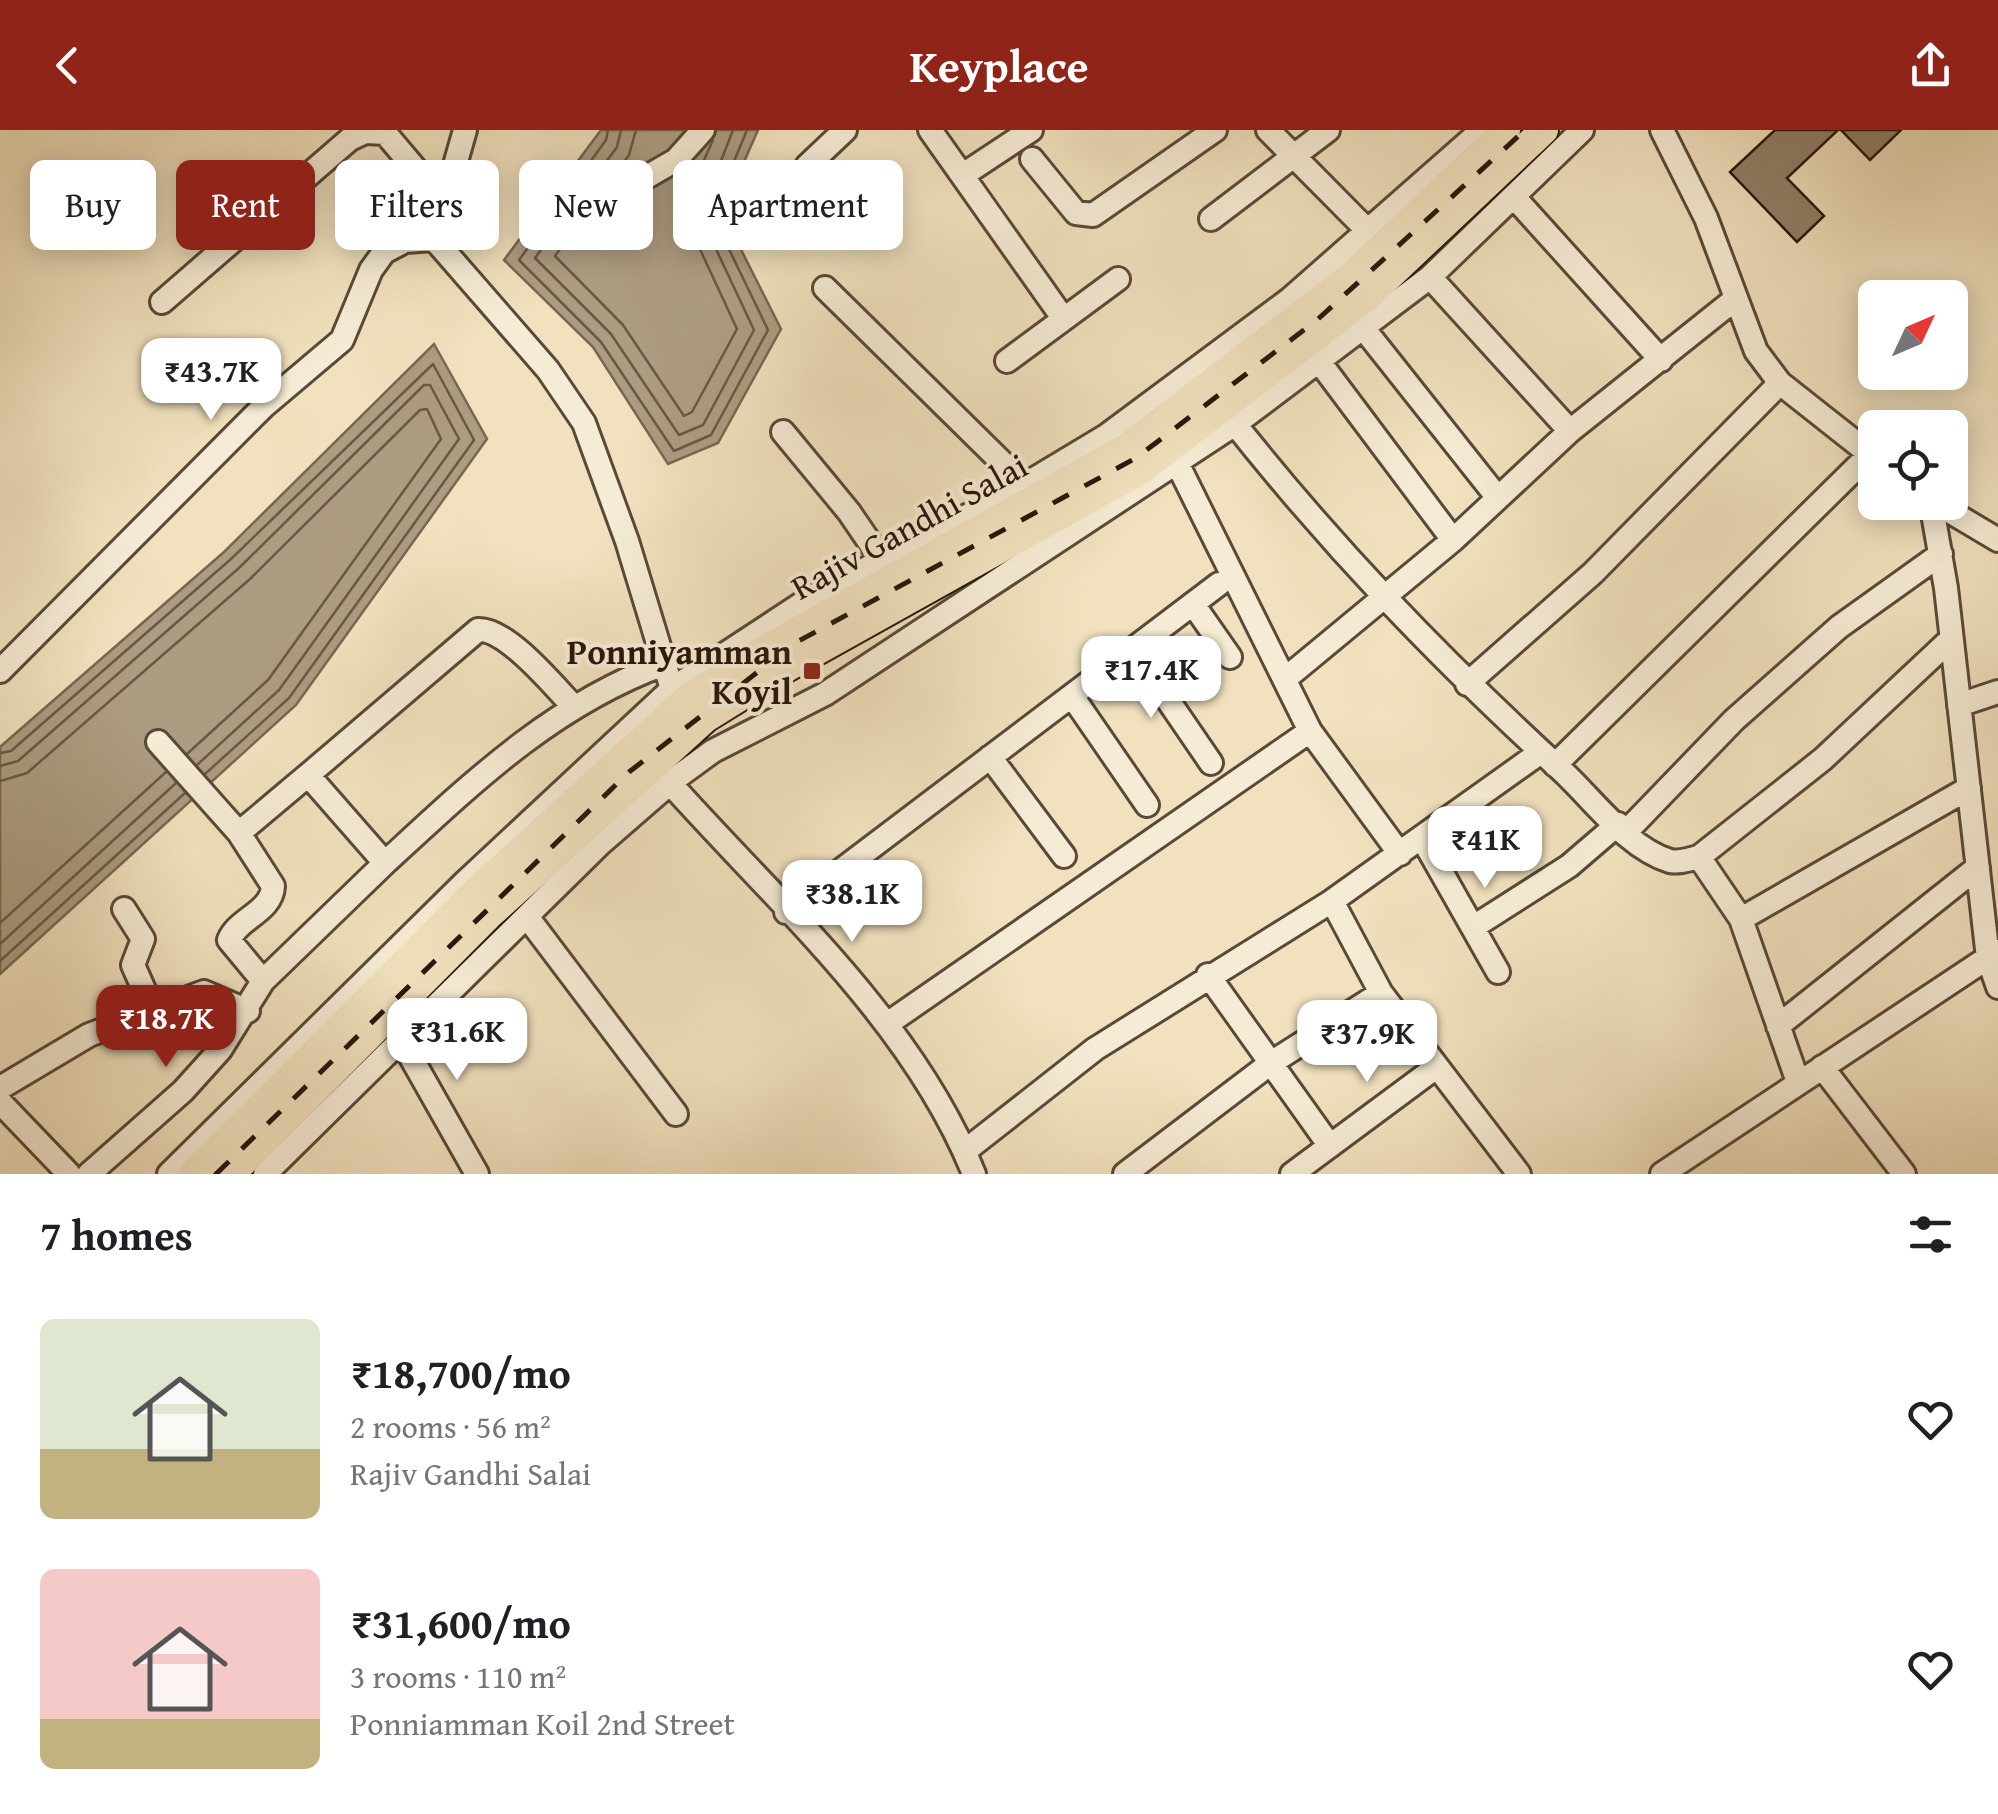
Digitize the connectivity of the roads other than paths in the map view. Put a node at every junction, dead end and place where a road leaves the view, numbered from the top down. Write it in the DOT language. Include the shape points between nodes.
graph roads {
  1 [pos="465,130"];
  2 [pos="703,130"];
  3 [pos="845,130"];
  4 [pos="930,130"];
  5 [pos="1031,130"];
  6 [pos="1215,130"];
  7 [pos="1268,130"];
  8 [pos="1328,130"];
  9 [pos="1482,130"];
  10 [pos="1506,130"];
  11 [pos="1544,130"];
  12 [pos="1582,130"];
  13 [pos="1662,130"];
  14 [pos="1294,157"];
  15 [pos="407,160"];
  16 [pos="456,160"];
  17 [pos="812,160"];
  18 [pos="1032,160"];
  19 [pos="653,173"];
  20 [pos="963,175"];
  21 [pos="1514,197"];
  22 [pos="1210,219"];
  23 [pos="1370,232"];
  24 [pos="388,250"];
  25 [pos="443,250"];
  26 [pos="1430,277"];
  27 [pos="1118,279"];
  28 [pos="825,288"];
  29 [pos="1734,300"];
  30 [pos="162,302"];
  31 [pos="1063,318"];
  32 [pos="1364,329"];
  33 [pos="1318,360"];
  34 [pos="1661,360"];
  35 [pos="1008,361"];
  36 [pos="1780,383"];
  37 [pos="1229,416"];
  38 [pos="783,432"];
  39 [pos="1570,432"];
  40 [pos="1858,445"];
  41 [pos="1178,464"];
  42 [pos="1858,469"];
  43 [pos="1025,485"];
  44 [pos="1498,498"];
  45 [pos="1935,520"];
  46 [pos="1963,520"];
  47 [pos="1453,540"];
  48 [pos="1998,540"];
  49 [pos="1940,554"];
  50 [pos="880,559"];
  51 [pos="1220,584"];
  52 [pos="1382,598"];
  53 [pos="1193,604"];
  54 [pos="1950,639"];
  55 [pos="1134,649"];
  56 [pos="1230,657"];
  57 [pos="664,664"];
  58 [pos="0,672"];
  59 [pos="1286,679"];
  60 [pos="1468,684"];
  61 [pos="1998,692"];
  62 [pos="1072,696"];
  63 [pos="675,698"];
  64 [pos="1959,705"];
  65 [pos="573,706"];
  66 [pos="1310,731"];
  67 [pos="158,742"];
  68 [pos="990,757"];
  69 [pos="1547,759"];
  70 [pos="1211,762"];
  71 [pos="662,774"];
  72 [pos="308,775"];
  73 [pos="1969,788"];
  74 [pos="1147,804"];
  75 [pos="1622,828"];
  76 [pos="1998,830"];
  77 [pos="239,833"];
  78 [pos="1422,838"];
  79 [pos="1400,854"];
  80 [pos="1064,856"];
  81 [pos="1977,856"];
  82 [pos="1700,857"];
  83 [pos="385,863"];
  84 [pos="1332,900"];
  85 [pos="124,909"];
  86 [pos="786,912"];
  87 [pos="528,918"];
  88 [pos="1742,919"];
  89 [pos="1476,926"];
  90 [pos="1993,955"];
  91 [pos="1498,972"];
  92 [pos="1208,975"];
  93 [pos="263,981"];
  94 [pos="1998,987"];
  95 [pos="1381,993"];
  96 [pos="152,1008"];
  97 [pos="248,1011"];
  98 [pos="887,1024"];
  99 [pos="1778,1026"];
  100 [pos="395,1029"];
  101 [pos="1272,1064"];
  102 [pos="1822,1067"];
  103 [pos="1435,1068"];
  104 [pos="1798,1082"];
  105 [pos="0,1088"];
  106 [pos="0,1102"];
  107 [pos="676,1114"];
  108 [pos="1330,1146"];
  109 [pos="968,1166"];
  110 [pos="70,1174"];
  111 [pos="90,1174"];
  112 [pos="169,1174"];
  113 [pos="192,1174"];
  114 [pos="231,1174"];
  115 [pos="265,1174"];
  116 [pos="477,1174"];
  117 [pos="1125,1174"];
  118 [pos="1292,1174"];
  119 [pos="1519,1174"];
  120 [pos="1662,1174"];
  121 [pos="1904,1174"];
  1 -- 16 [label="street"];
  2 -- 19 [label="street" via="676,160"];
  3 -- 17 [label="street"];
  4 -- 20 [label="street"];
  5 -- 20 [label="street"];
  6 -- 18 [label="street" via="1093,215 1076,213"];
  7 -- 14 [label="street"];
  8 -- 14 [label="street"];
  9 -- 23 [label="street"];
  10 -- 63 [label="main road, Rajiv Gandhi Salai" via="1350,276 1126,448"];
  11 -- 37 [label="main road, Rajiv Gandhi Salai" via="1368,297"];
  12 -- 21 [label="street"];
  13 -- 29 [label="street" via="1706,218"];
  14 -- 22 [label="street"];
  14 -- 23 [label="street"];
  15 -- 30 [label="street" via="385,133 350,139"];
  20 -- 31 [label="street"];
  21 -- 26 [label="street"];
  21 -- 34 [label="street"];
  23 -- 43 [label="street" via="1121,425"];
  24 -- 58 [label="street" via="371,270 342,340 264,406"];
  25 -- 57 [label="street" via="548,370 584,422"];
  26 -- 32 [label="street"];
  26 -- 39 [label="street"];
  27 -- 31 [label="street"];
  28 -- 43 [label="street"];
  29 -- 34 [label="street"];
  29 -- 36 [label="street" via="1746,334"];
  31 -- 35 [label="street"];
  32 -- 33 [label="street"];
  32 -- 44 [label="street"];
  33 -- 37 [label="street"];
  33 -- 47 [label="street"];
  34 -- 39 [label="street"];
  36 -- 40 [label="street"];
  36 -- 60 [label="street" via="1593,573"];
  37 -- 41 [label="street"];
  37 -- 52 [label="street"];
  37 -- 71 [label="main road, Rajiv Gandhi Salai" via="722,708"];
  38 -- 50 [label="street"];
  39 -- 44 [label="street"];
  41 -- 59 [label="street"];
  41 -- 71 [label="street" via="825,694"];
  42 -- 69 [label="street"];
  43 -- 50 [label="street"];
  44 -- 47 [label="street"];
  45 -- 49 [label="street"];
  46 -- 48 [label="street"];
  47 -- 52 [label="street"];
  49 -- 54 [label="street"];
  49 -- 75 [label="street" via="1840,627"];
  50 -- 63 [label="street" via="812,597"];
  51 -- 53 [label="street"];
  52 -- 59 [label="street"];
  52 -- 60 [label="street"];
  53 -- 55 [label="street"];
  53 -- 56 [label="street"];
  54 -- 64 [label="street"];
  54 -- 82 [label="street" via="1823,759"];
  55 -- 62 [label="street"];
  55 -- 70 [label="street"];
  57 -- 63 [label="street"];
  57 -- 65 [label="street"];
  59 -- 66 [label="street"];
  60 -- 69 [label="street"];
  61 -- 64 [label="street"];
  62 -- 68 [label="street"];
  62 -- 74 [label="street"];
  63 -- 112 [label="street" via="464,883"];
  63 -- 113 [label="main road, Rajiv Gandhi Salai"];
  64 -- 73 [label="street"];
  65 -- 72 [label="street" via="506,640 478,630"];
  65 -- 83 [label="street" via="500,757"];
  66 -- 79 [label="street"];
  66 -- 98 [label="street"];
  67 -- 77 [label="street"];
  68 -- 80 [label="street"];
  68 -- 86 [label="street"];
  69 -- 75 [label="street"];
  69 -- 78 [label="street"];
  71 -- 86 [label="street"];
  71 -- 87 [label="street"];
  71 -- 100 [label="main road, Rajiv Gandhi Salai" via="488,916"];
  72 -- 77 [label="street"];
  72 -- 83 [label="street"];
  73 -- 81 [label="street"];
  73 -- 88 [label="street"];
  75 -- 82 [label="street" via="1674,862"];
  75 -- 89 [label="street"];
  76 -- 81 [label="street"];
  77 -- 93 [label="street" via="274,891 229,940"];
  78 -- 79 [label="street"];
  78 -- 89 [label="street"];
  79 -- 84 [label="street"];
  81 -- 90 [label="street"];
  81 -- 99 [label="street"];
  82 -- 88 [label="street"];
  83 -- 93 [label="street"];
  84 -- 92 [label="street"];
  84 -- 95 [label="street"];
  85 -- 96 [label="street" via="143,939 133,965"];
  86 -- 98 [label="street"];
  87 -- 100 [label="street"];
  87 -- 107 [label="street"];
  88 -- 99 [label="street"];
  89 -- 91 [label="street"];
  90 -- 94 [label="street"];
  90 -- 102 [label="street"];
  92 -- 101 [label="street"];
  92 -- 109 [label="street" via="1096,1049"];
  93 -- 97 [label="street"];
  95 -- 101 [label="street"];
  95 -- 103 [label="street"];
  96 -- 97 [label="street" via="208,992"];
  96 -- 105 [label="street" via="62,1049"];
  97 -- 111 [label="street" via="183,1091"];
  98 -- 109 [label="street"];
  99 -- 104 [label="street"];
  100 -- 114 [label="main road, Rajiv Gandhi Salai"];
  100 -- 115 [label="street"];
  100 -- 116 [label="street"];
  101 -- 108 [label="street"];
  101 -- 117 [label="street"];
  102 -- 104 [label="street"];
  102 -- 121 [label="street"];
  103 -- 108 [label="street"];
  103 -- 119 [label="street"];
  104 -- 120 [label="street"];
  106 -- 110 [label="street"];
  108 -- 118 [label="street"];
}
